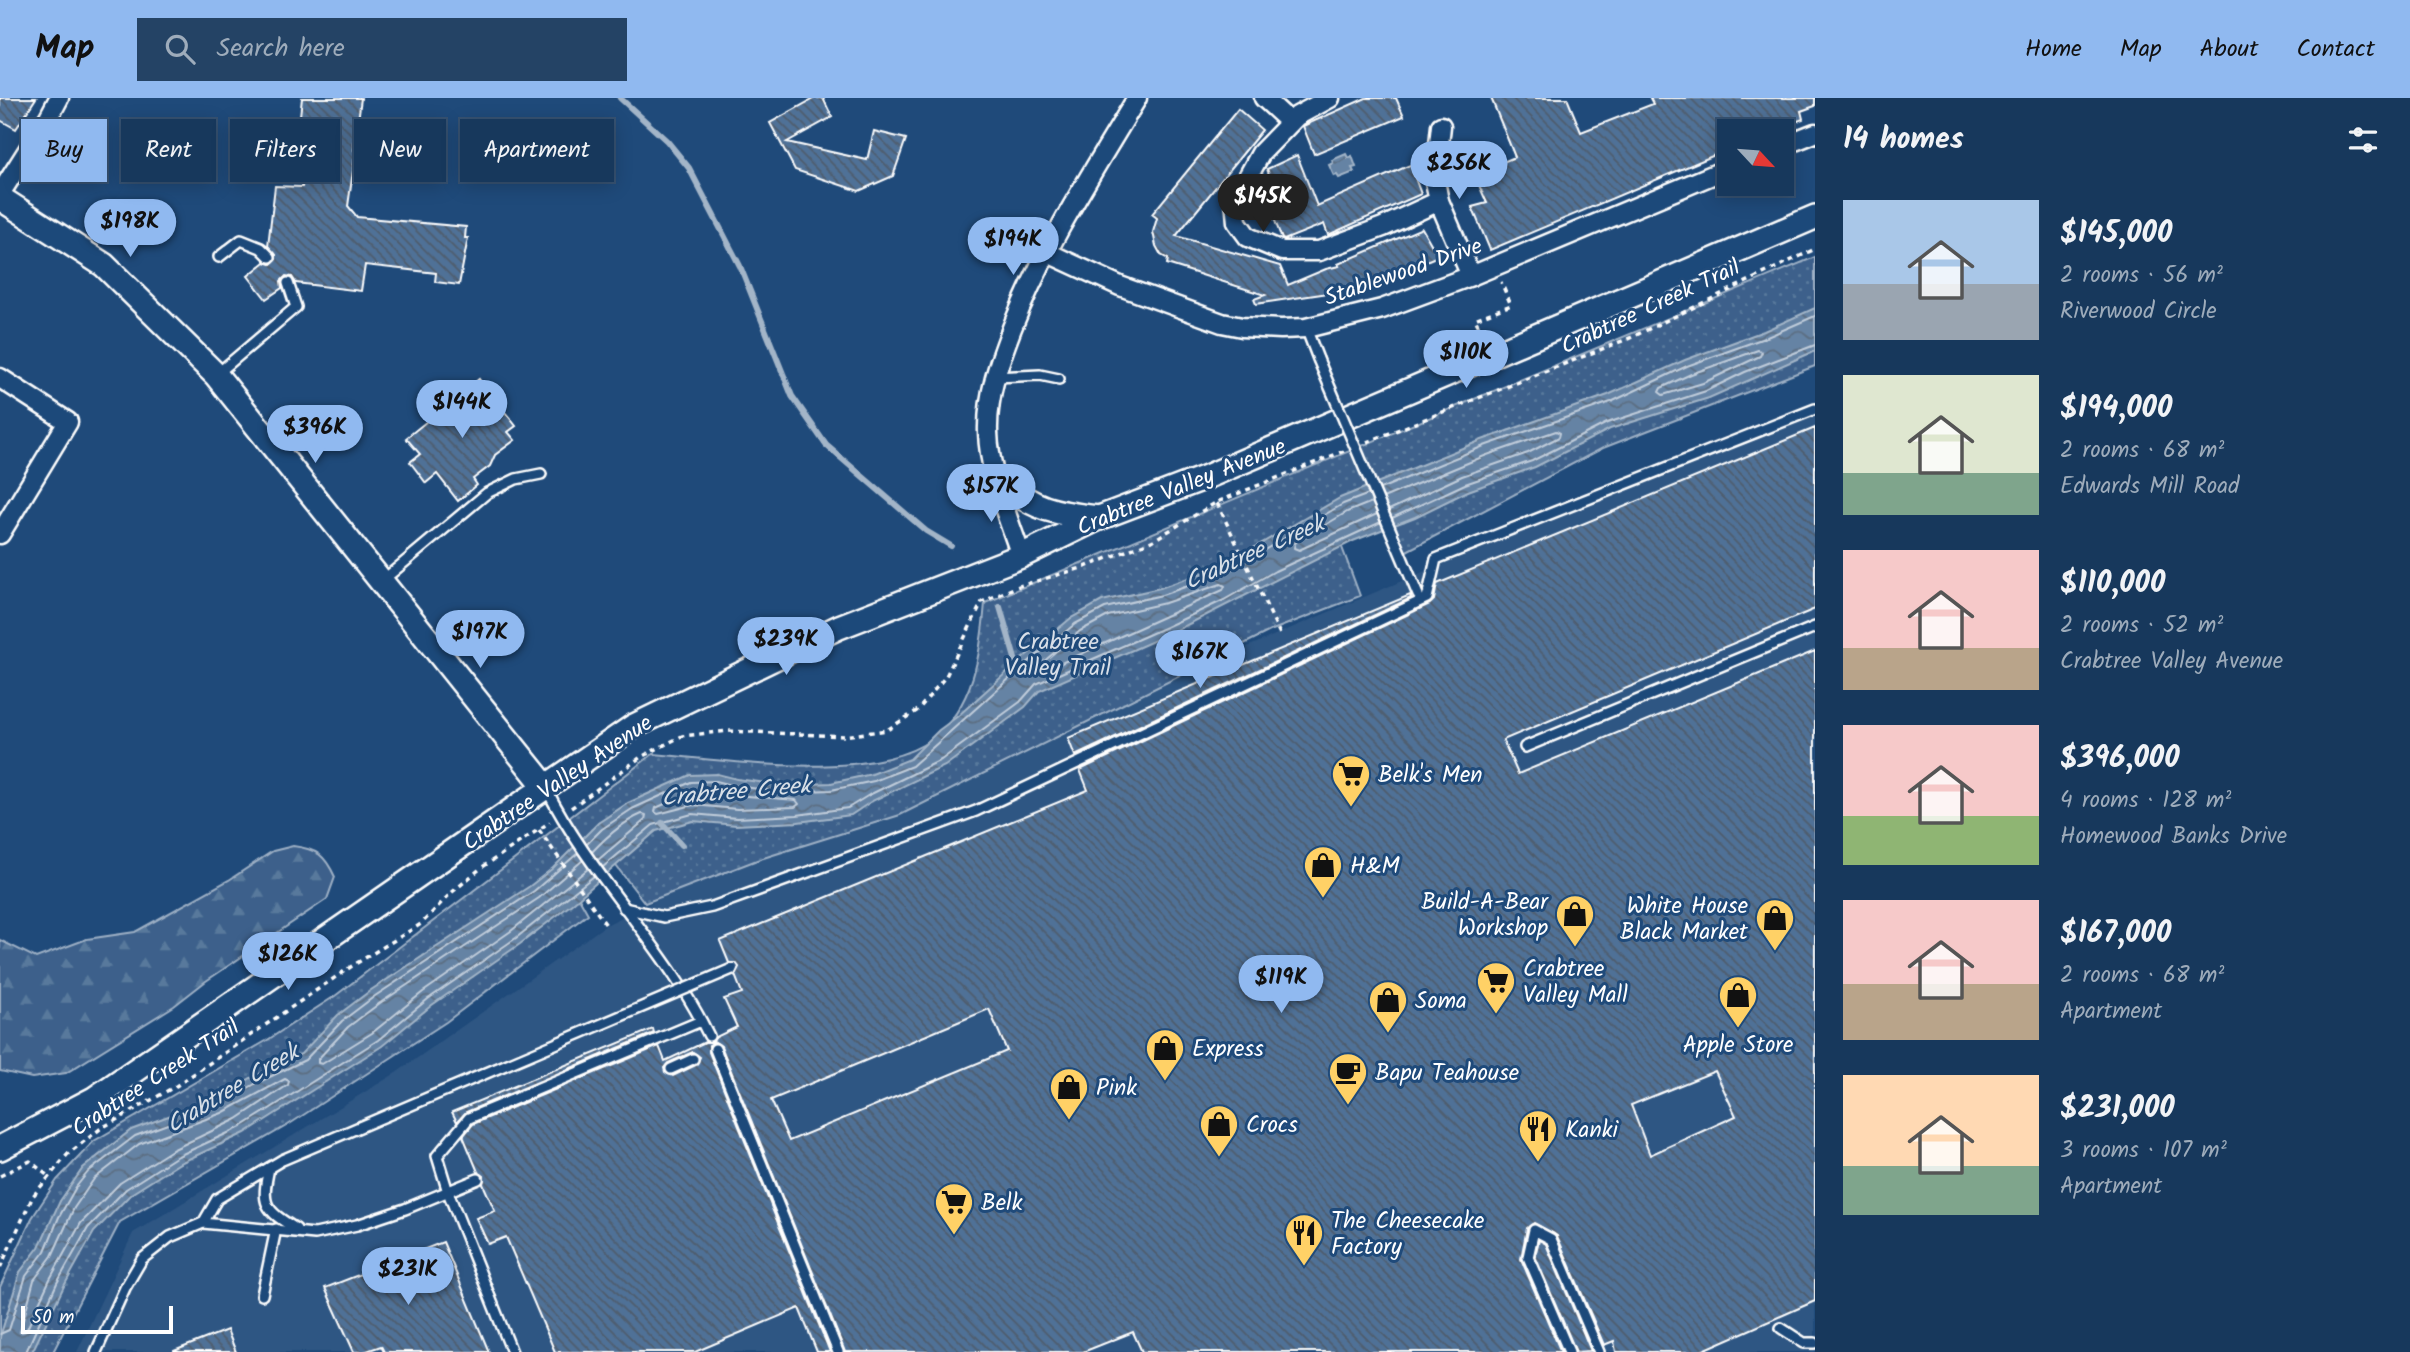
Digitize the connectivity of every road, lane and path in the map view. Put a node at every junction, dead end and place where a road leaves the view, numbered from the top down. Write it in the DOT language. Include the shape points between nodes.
graph roads {
  1 [pos="59,98"];
  2 [pos="1137,98"];
  3 [pos="1264,98"];
  4 [pos="1330,98"];
  5 [pos="1290,122"];
  6 [pos="1441,126"];
  7 [pos="1815,132"];
  8 [pos="1794,141"];
  9 [pos="1717,173"];
  10 [pos="0,196"];
  11 [pos="1439,201"];
  12 [pos="1815,217"];
  13 [pos="1815,249"];
  14 [pos="1046,252"];
  15 [pos="219,257"];
  16 [pos="270,257"];
  17 [pos="1471,276"];
  18 [pos="1499,276"];
  19 [pos="288,283"];
  20 [pos="1306,328"];
  21 [pos="1483,335"];
  22 [pos="216,375"];
  23 [pos="994,377"];
  24 [pos="0,378"];
  25 [pos="1059,379"];
  26 [pos="1815,409"];
  27 [pos="1362,444"];
  28 [pos="1350,449"];
  29 [pos="541,474"];
  30 [pos="998,481"];
  31 [pos="1214,497"];
  32 [pos="1217,502"];
  33 [pos="1098,518"];
  34 [pos="0,534"];
  35 [pos="1021,556"];
  36 [pos="380,583"];
  37 [pos="1418,595"];
  38 [pos="1815,627"];
  39 [pos="1280,634"];
  40 [pos="1525,747"];
  41 [pos="545,786"];
  42 [pos="579,802"];
  43 [pos="624,908"];
  44 [pos="606,925"];
  45 [pos="732,969"];
  46 [pos="701,1021"];
  47 [pos="709,1036"];
  48 [pos="715,1049"];
  49 [pos="693,1059"];
  50 [pos="671,1069"];
  51 [pos="0,1148"];
  52 [pos="269,1168"];
  53 [pos="0,1176"];
  54 [pos="48,1176"];
  55 [pos="478,1180"];
  56 [pos="448,1192"];
  57 [pos="203,1223"];
  58 [pos="276,1229"];
  59 [pos="300,1232"];
  60 [pos="0,1268"];
  61 [pos="262,1294"];
  62 [pos="1781,1328"];
  63 [pos="1815,1343"];
  64 [pos="96,1352"];
  65 [pos="512,1352"];
  66 [pos="838,1352"];
  67 [pos="1569,1352"];
  68 [pos="1599,1352"];
  1 -- 10 [label="street"];
  2 -- 14 [label="street"];
  3 -- 5 [label="street"];
  4 -- 5 [label="street"];
  5 -- 11 [label="street" via="1261,153 1235,200 1237,222 1248,237 1282,251 1319,251"];
  6 -- 11 [label="street" via="1435,181"];
  7 -- 8 [label="street"];
  9 -- 17 [label="street, Stablewood Drive"];
  10 -- 22 [label="street" via="104,265"];
  11 -- 17 [label="street"];
  12 -- 33 [label="street, Crabtree Valley Avenue" via="1204,478"];
  13 -- 27 [label="path, Crabtree Creek Trail" via="1630,338"];
  14 -- 20 [label="street, Stablewood Drive" via="1120,286 1222,323"];
  14 -- 23 [label="street"];
  15 -- 16 [label="lane" via="241,240"];
  17 -- 20 [label="street, Stablewood Drive" via="1382,309"];
  18 -- 21 [label="path" via="1511,305 1475,319"];
  19 -- 22 [label="lane" via="296,307"];
  20 -- 37 [label="lane, bridge"];
  22 -- 36 [label="street"];
  23 -- 25 [label="lane"];
  23 -- 30 [label="street" via="988,434"];
  24 -- 34 [label="street" via="68,422"];
  26 -- 43 [label="lane" via="1436,559 1427,598 976,811 712,907 664,917"];
  28 -- 32 [label="path"];
  29 -- 36 [label="lane" via="516,479 487,493"];
  30 -- 33 [label="street" via="1038,507"];
  30 -- 35 [label="street"];
  31 -- 32 [label="path"];
  32 -- 39 [label="path"];
  32 -- 42 [label="path" via="1152,541 982,602 946,676 918,710 887,730 844,736 728,731 682,736 640,757"];
  33 -- 35 [label="street, Crabtree Valley Avenue"];
  35 -- 41 [label="street, Crabtree Valley Avenue" via="839,626 634,726"];
  36 -- 41 [label="street"];
  38 -- 40 [label="lane"];
  41 -- 43 [label="lane"];
  41 -- 51 [label="street, Crabtree Valley Avenue" via="94,1099"];
  43 -- 46 [label="lane"];
  44 -- 54 [label="path, Crabtree Creek Trail" via="539,830 481,869 421,924 176,1086 100,1129"];
  45 -- 52 [label="lane, bridge"];
  46 -- 47 [label="lane"];
  46 -- 56 [label="lane" via="469,1118 437,1156"];
  48 -- 66 [label="lane"];
  49 -- 50 [label="lane"];
  52 -- 57 [label="lane" via="217,1199"];
  52 -- 59 [label="lane" via="263,1194 272,1214"];
  53 -- 54 [label="path" via="30,1161"];
  54 -- 60 [label="path, Crabtree Creek Trail" via="33,1196"];
  55 -- 56 [label="lane"];
  56 -- 59 [label="lane" via="357,1225 315,1234"];
  56 -- 65 [label="lane"];
  57 -- 58 [label="lane"];
  57 -- 64 [label="lane" via="170,1237 142,1259"];
  58 -- 59 [label="lane"];
  58 -- 61 [label="lane"];
  62 -- 63 [label="lane" via="1804,1343"];
  67 -- 68 [label="lane" via="1528,1257 1534,1230 1551,1239"];
}
